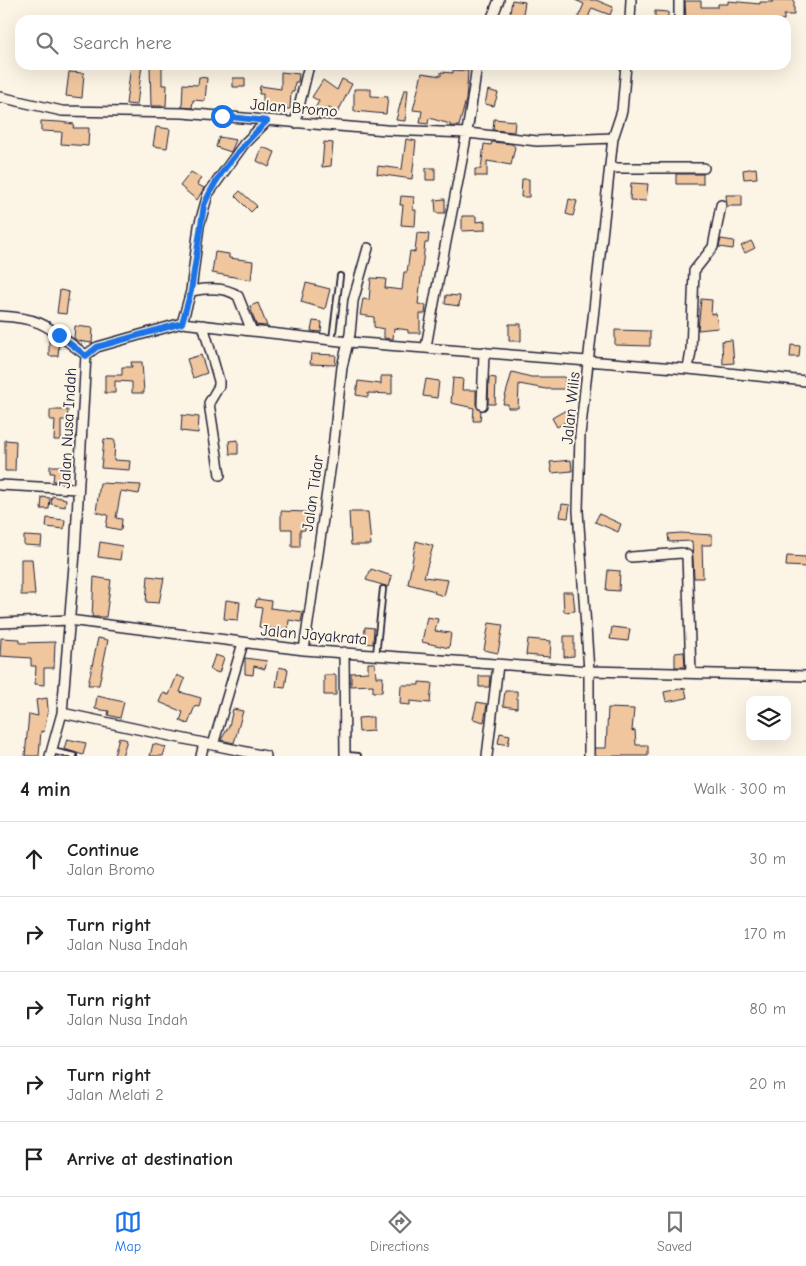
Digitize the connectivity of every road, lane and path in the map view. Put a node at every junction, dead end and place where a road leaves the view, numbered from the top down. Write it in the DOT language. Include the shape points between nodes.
graph roads {
  1 [pos="498,0"];
  2 [pos="631,0"];
  3 [pos="679,0"];
  4 [pos="493,15"];
  5 [pos="630,15"];
  6 [pos="679,15"];
  7 [pos="308,70"];
  8 [pos="476,70"];
  9 [pos="626,70"];
  10 [pos="0,97"];
  11 [pos="267,121"];
  12 [pos="295,123"];
  13 [pos="468,132"];
  14 [pos="613,138"];
  15 [pos="610,168"];
  16 [pos="704,168"];
  17 [pos="721,205"];
  18 [pos="368,248"];
  19 [pos="340,276"];
  20 [pos="191,291"];
  21 [pos="0,318"];
  22 [pos="182,323"];
  23 [pos="203,325"];
  24 [pos="252,331"];
  25 [pos="332,340"];
  26 [pos="348,342"];
  27 [pos="426,348"];
  28 [pos="484,352"];
  29 [pos="86,356"];
  30 [pos="590,362"];
  31 [pos="688,369"];
  32 [pos="806,381"];
  33 [pos="482,405"];
  34 [pos="220,475"];
  35 [pos="0,485"];
  36 [pos="78,489"];
  37 [pos="631,557"];
  38 [pos="383,589"];
  39 [pos="70,620"];
  40 [pos="0,623"];
  41 [pos="243,643"];
  42 [pos="304,650"];
  43 [pos="344,652"];
  44 [pos="376,655"];
  45 [pos="498,665"];
  46 [pos="589,672"];
  47 [pos="691,672"];
  48 [pos="806,676"];
  49 [pos="62,713"];
  50 [pos="209,744"];
  51 [pos="51,754"];
  52 [pos="345,755"];
  53 [pos="74,756"];
  54 [pos="201,756"];
  55 [pos="266,756"];
  56 [pos="358,756"];
  57 [pos="487,756"];
  58 [pos="589,756"];
  1 -- 4 [label="street"];
  2 -- 5 [label="street"];
  3 -- 6 [label="street"];
  7 -- 12 [label="street"];
  8 -- 13 [label="street"];
  9 -- 14 [label="street, Jalan Wilis" via="622,111"];
  10 -- 11 [label="street, Jalan Bromo" via="62,111 184,113"];
  11 -- 12 [label="street, Jalan Bromo"];
  11 -- 20 [label="street" via="244,144 208,194 199,226"];
  12 -- 13 [label="street, Jalan Bromo"];
  13 -- 14 [label="street, Jalan Bromo" via="537,141"];
  13 -- 27 [label="street"];
  14 -- 15 [label="street, Jalan Wilis"];
  15 -- 16 [label="street"];
  15 -- 30 [label="street, Jalan Wilis"];
  17 -- 31 [label="street" via="712,250 694,271"];
  18 -- 26 [label="street, Jalan Tidar" via="353,301"];
  19 -- 25 [label="lane"];
  20 -- 22 [label="street"];
  20 -- 24 [label="street" via="217,289 234,293"];
  21 -- 29 [label="street" via="20,317 48,326"];
  22 -- 23 [label="street"];
  22 -- 29 [label="street, Jalan Nusa Indah" via="97,347"];
  23 -- 24 [label="street"];
  23 -- 34 [label="street" via="220,381 210,403"];
  24 -- 25 [label="street"];
  25 -- 26 [label="street"];
  26 -- 27 [label="street"];
  26 -- 42 [label="street, Jalan Tidar"];
  27 -- 28 [label="street"];
  28 -- 30 [label="street"];
  28 -- 33 [label="street"];
  29 -- 36 [label="street, Jalan Nusa Indah"];
  30 -- 31 [label="street"];
  30 -- 46 [label="street, Jalan Wilis" via="580,435 578,511"];
  31 -- 32 [label="street"];
  35 -- 36 [label="street"];
  36 -- 39 [label="street, Jalan Nusa Indah"];
  37 -- 47 [label="street" via="682,553 688,556"];
  38 -- 44 [label="lane"];
  39 -- 40 [label="street, Jalan Jayakrata"];
  39 -- 41 [label="street, Jalan Jayakrata"];
  39 -- 49 [label="street, Jalan Nusa Indah"];
  41 -- 42 [label="street, Jalan Jayakrata"];
  41 -- 50 [label="street"];
  42 -- 43 [label="street, Jalan Jayakrata"];
  43 -- 44 [label="street, Jalan Jayakrata"];
  43 -- 52 [label="street"];
  44 -- 45 [label="street, Jalan Jayakrata"];
  45 -- 46 [label="street, Jalan Jayakrata"];
  45 -- 57 [label="street"];
  46 -- 47 [label="street, Jalan Jayakrata"];
  46 -- 58 [label="street, Jalan Wilis"];
  47 -- 48 [label="street"];
  49 -- 50 [label="street"];
  49 -- 51 [label="street, Jalan Nusa Indah"];
  50 -- 54 [label="street"];
  50 -- 55 [label="street"];
  51 -- 53 [label="lane"];
  52 -- 56 [label="lane"];
}
